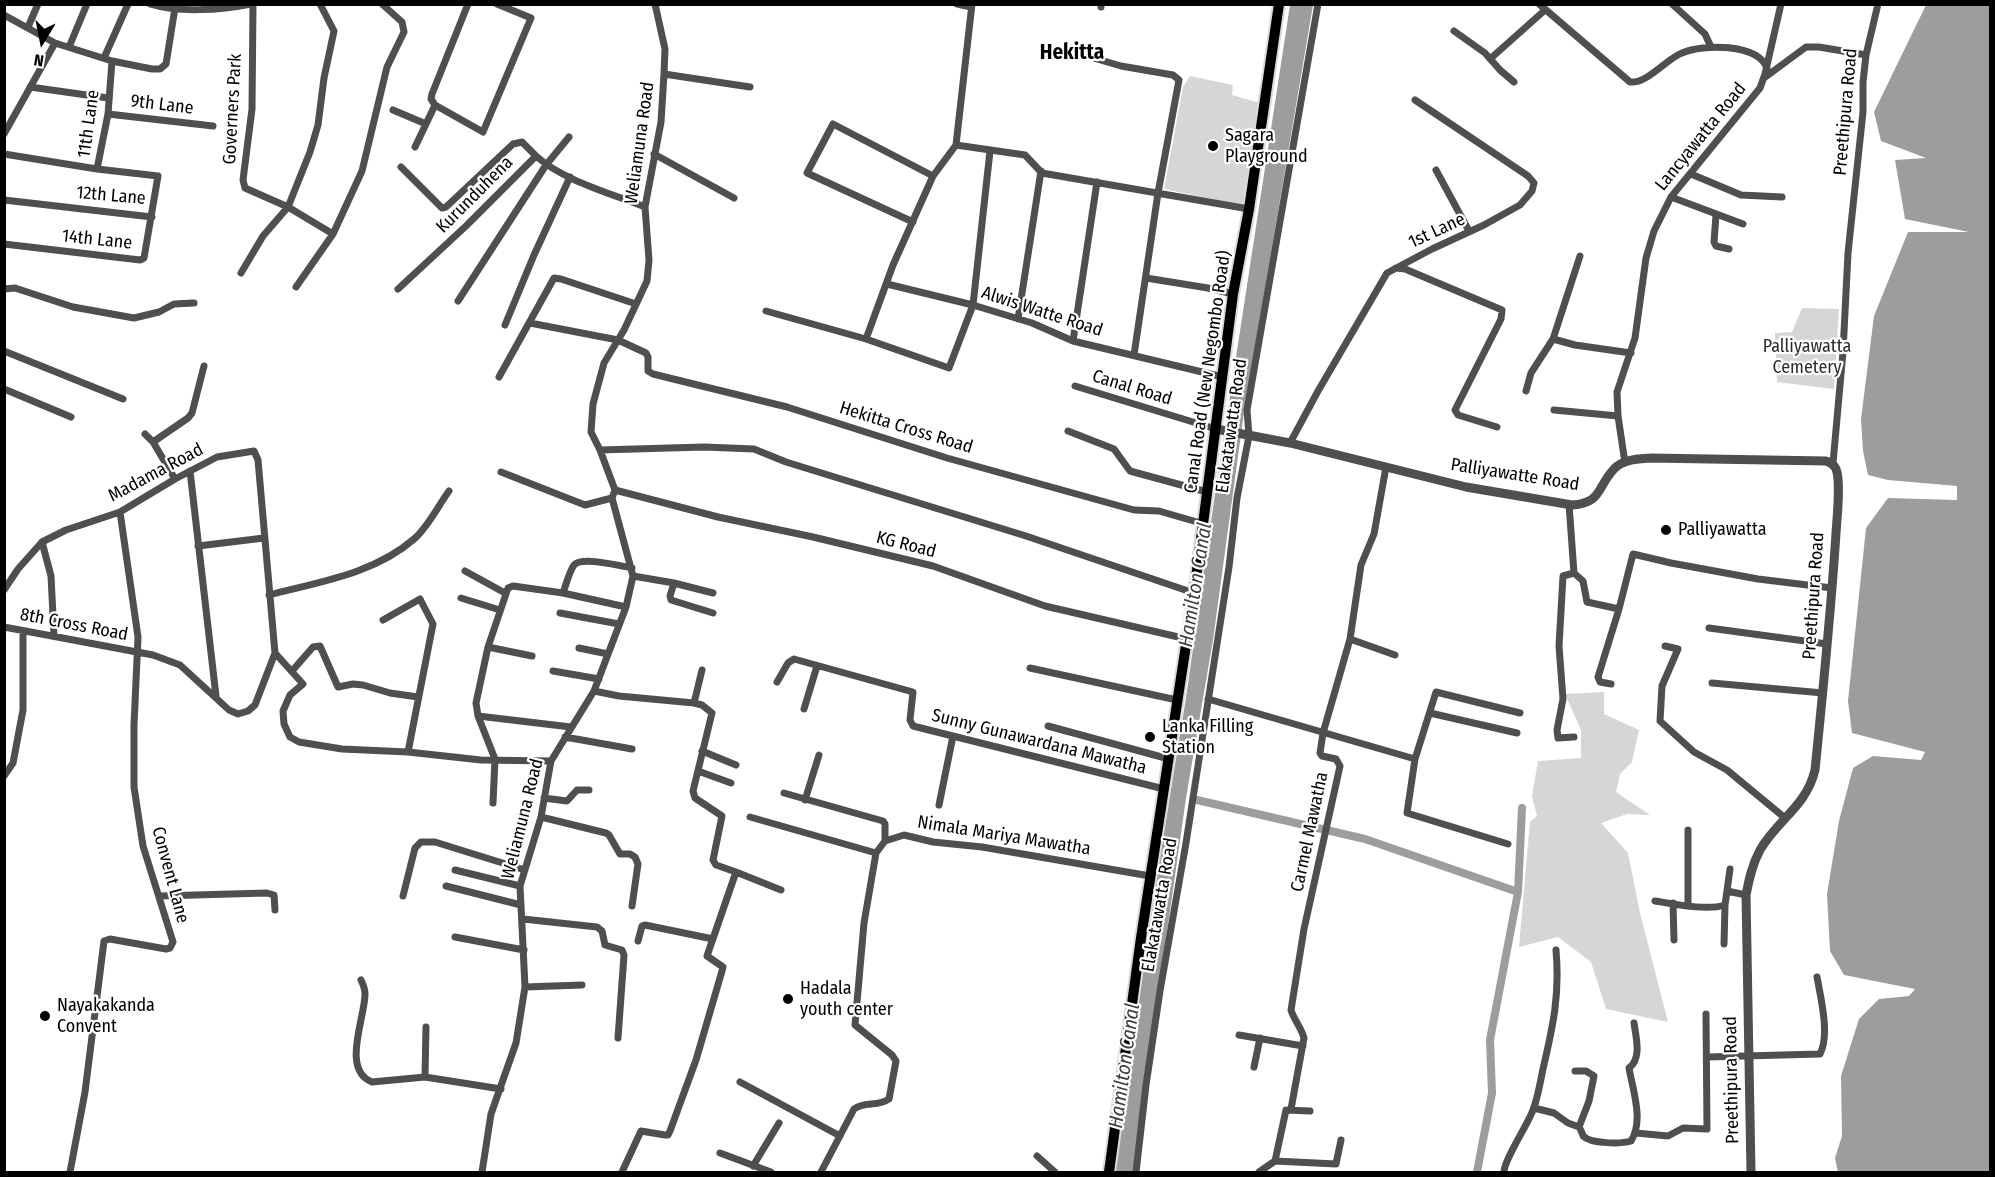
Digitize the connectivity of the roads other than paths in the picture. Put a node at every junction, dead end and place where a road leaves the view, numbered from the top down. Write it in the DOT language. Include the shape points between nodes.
graph roads {
  1 [pos="38,4"];
  2 [pos="87,4"];
  3 [pos="128,4"];
  4 [pos="150,4"];
  5 [pos="251,4"];
  6 [pos="320,4"];
  7 [pos="382,4"];
  8 [pos="468,4"];
  9 [pos="497,4"];
  10 [pos="655,4"];
  11 [pos="957,4"];
  12 [pos="1279,4"];
  13 [pos="1318,4"];
  14 [pos="1672,4"];
  15 [pos="1781,4"];
  16 [pos="1878,4"];
  17 [pos="972,6"];
  18 [pos="1542,7"];
  19 [pos="176,8"];
  20 [pos="4,15"];
  21 [pos="28,27"];
  22 [pos="1454,30"];
  23 [pos="55,43"];
  24 [pos="69,47"];
  25 [pos="1711,48"];
  26 [pos="1080,54"];
  27 [pos="1866,55"];
  28 [pos="108,59"];
  29 [pos="1490,59"];
  30 [pos="1767,69"];
  31 [pos="664,74"];
  32 [pos="1764,78"];
  33 [pos="1515,82"];
  34 [pos="30,87"];
  35 [pos="750,87"];
  36 [pos="108,98"];
  37 [pos="1415,100"];
  38 [pos="435,105"];
  39 [pos="393,110"];
  40 [pos="108,114"];
  41 [pos="426,124"];
  42 [pos="213,126"];
  43 [pos="4,134"];
  44 [pos="569,137"];
  45 [pos="956,145"];
  46 [pos="415,147"];
  47 [pos="990,151"];
  48 [pos="4,154"];
  49 [pos="654,154"];
  50 [pos="536,156"];
  51 [pos="546,165"];
  52 [pos="401,167"];
  53 [pos="97,169"];
  54 [pos="1436,170"];
  55 [pos="1041,171"];
  56 [pos="1691,174"];
  57 [pos="933,176"];
  58 [pos="570,177"];
  59 [pos="1097,182"];
  60 [pos="1158,193"];
  61 [pos="1671,197"];
  62 [pos="1782,197"];
  63 [pos="734,198"];
  64 [pos="4,200"];
  65 [pos="288,207"];
  66 [pos="645,207"];
  67 [pos="1250,209"];
  68 [pos="1716,215"];
  69 [pos="152,217"];
  70 [pos="913,222"];
  71 [pos="1743,224"];
  72 [pos="1469,231"];
  73 [pos="333,234"];
  74 [pos="4,244"];
  75 [pos="1730,249"];
  76 [pos="1580,256"];
  77 [pos="1394,268"];
  78 [pos="241,273"];
  79 [pos="1146,278"];
  80 [pos="887,284"];
  81 [pos="296,287"];
  82 [pos="4,289"];
  83 [pos="398,289"];
  84 [pos="1233,294"];
  85 [pos="458,301"];
  86 [pos="194,303"];
  87 [pos="636,304"];
  88 [pos="973,305"];
  89 [pos="766,311"];
  90 [pos="1018,319"];
  91 [pos="530,323"];
  92 [pos="505,325"];
  93 [pos="866,339"];
  94 [pos="1553,339"];
  95 [pos="618,340"];
  96 [pos="1073,341"];
  97 [pos="4,351"];
  98 [pos="1631,353"];
  99 [pos="1134,355"];
  100 [pos="204,366"];
  101 [pos="499,377"];
  102 [pos="1223,377"];
  103 [pos="1075,387"];
  104 [pos="4,389"];
  105 [pos="1526,392"];
  106 [pos="123,399"];
  107 [pos="1554,410"];
  108 [pos="1617,416"];
  109 [pos="71,417"];
  110 [pos="1497,427"];
  111 [pos="1216,429"];
  112 [pos="1068,431"];
  113 [pos="145,434"];
  114 [pos="1249,436"];
  115 [pos="153,442"];
  116 [pos="1290,443"];
  117 [pos="600,450"];
  118 [pos="1625,463"];
  119 [pos="1833,463"];
  120 [pos="1386,467"];
  121 [pos="190,471"];
  122 [pos="501,472"];
  123 [pos="175,479"];
  124 [pos="615,490"];
  125 [pos="449,491"];
  126 [pos="1207,492"];
  127 [pos="612,498"];
  128 [pos="1569,504"];
  129 [pos="120,512"];
  130 [pos="1204,524"];
  131 [pos="264,538"];
  132 [pos="42,542"];
  133 [pos="198,546"];
  134 [pos="465,571"];
  135 [pos="632,572"];
  136 [pos="1574,573"];
  137 [pos="674,583"];
  138 [pos="1832,588"];
  139 [pos="4,590"];
  140 [pos="713,592"];
  141 [pos="1194,592"];
  142 [pos="506,593"];
  143 [pos="563,593"];
  144 [pos="269,595"];
  145 [pos="461,598"];
  146 [pos="626,607"];
  147 [pos="1619,609"];
  148 [pos="500,610"];
  149 [pos="560,613"];
  150 [pos="713,614"];
  151 [pos="383,620"];
  152 [pos="619,624"];
  153 [pos="4,627"];
  154 [pos="1709,628"];
  155 [pos="23,631"];
  156 [pos="54,636"];
  157 [pos="1187,639"];
  158 [pos="1350,639"];
  159 [pos="1827,644"];
  160 [pos="1665,646"];
  161 [pos="488,647"];
  162 [pos="579,648"];
  163 [pos="138,653"];
  164 [pos="274,653"];
  165 [pos="608,654"];
  166 [pos="1395,655"];
  167 [pos="532,656"];
  168 [pos="817,666"];
  169 [pos="1030,668"];
  170 [pos="702,670"];
  171 [pos="291,671"];
  172 [pos="553,671"];
  173 [pos="599,679"];
  174 [pos="777,682"];
  175 [pos="1712,682"];
  176 [pos="1611,684"];
  177 [pos="594,691"];
  178 [pos="1823,693"];
  179 [pos="216,696"];
  180 [pos="418,697"];
  181 [pos="1208,699"];
  182 [pos="1177,700"];
  183 [pos="694,703"];
  184 [pos="804,709"];
  185 [pos="1430,713"];
  186 [pos="1520,713"];
  187 [pos="478,716"];
  188 [pos="1048,726"];
  189 [pos="571,727"];
  190 [pos="1323,733"];
  191 [pos="1516,733"];
  192 [pos="953,736"];
  193 [pos="565,737"];
  194 [pos="1574,737"];
  195 [pos="632,749"];
  196 [pos="702,751"];
  197 [pos="408,752"];
  198 [pos="819,754"];
  199 [pos="495,759"];
  200 [pos="1169,759"];
  201 [pos="1415,759"];
  202 [pos="551,761"];
  203 [pos="736,765"];
  204 [pos="698,771"];
  205 [pos="4,776"];
  206 [pos="731,783"];
  207 [pos="1164,789"];
  208 [pos="589,790"];
  209 [pos="784,793"];
  210 [pos="544,798"];
  211 [pos="805,800"];
  212 [pos="493,802"];
  213 [pos="939,805"];
  214 [pos="542,817"];
  215 [pos="750,817"];
  216 [pos="1785,818"];
  217 [pos="1688,830"];
  218 [pos="885,841"];
  219 [pos="1508,844"];
  220 [pos="876,853"];
  221 [pos="1730,869"];
  222 [pos="455,870"];
  223 [pos="525,870"];
  224 [pos="736,872"];
  225 [pos="1150,876"];
  226 [pos="446,886"];
  227 [pos="520,886"];
  228 [pos="781,890"];
  229 [pos="1727,891"];
  230 [pos="1746,895"];
  231 [pos="159,896"];
  232 [pos="403,896"];
  233 [pos="1655,901"];
  234 [pos="1673,903"];
  235 [pos="521,905"];
  236 [pos="1725,905"];
  237 [pos="632,906"];
  238 [pos="1688,906"];
  239 [pos="275,910"];
  240 [pos="523,919"];
  241 [pos="455,937"];
  242 [pos="713,939"];
  243 [pos="1674,940"];
  244 [pos="638,941"];
  245 [pos="1724,944"];
  246 [pos="524,950"];
  247 [pos="1556,950"];
  248 [pos="1817,977"];
  249 [pos="361,980"];
  250 [pos="582,985"];
  251 [pos="525,987"];
  252 [pos="1706,1014"];
  253 [pos="1634,1023"];
  254 [pos="426,1027"];
  255 [pos="1239,1035"];
  256 [pos="618,1038"];
  257 [pos="1260,1038"];
  258 [pos="1303,1046"];
  259 [pos="1749,1056"];
  260 [pos="1707,1057"];
  261 [pos="1254,1067"];
  262 [pos="1575,1071"];
  263 [pos="425,1077"];
  264 [pos="740,1082"];
  265 [pos="501,1089"];
  266 [pos="1534,1108"];
  267 [pos="1291,1109"];
  268 [pos="1310,1111"];
  269 [pos="779,1123"];
  270 [pos="1579,1127"];
  271 [pos="1636,1133"];
  272 [pos="840,1136"];
  273 [pos="1341,1140"];
  274 [pos="720,1154"];
  275 [pos="1037,1156"];
  276 [pos="1275,1161"];
  277 [pos="1336,1164"];
  278 [pos="753,1166"];
  279 [pos="70,1173"];
  280 [pos="482,1173"];
  281 [pos="622,1173"];
  282 [pos="771,1173"];
  283 [pos="821,1173"];
  284 [pos="1055,1173"];
  285 [pos="1108,1173"];
  286 [pos="1136,1173"];
  287 [pos="1259,1173"];
  288 [pos="1335,1173"];
  289 [pos="1504,1173"];
  290 [pos="1751,1173"];
  1 -- 21 [label="street"];
  2 -- 24 [label="street"];
  3 -- 28 [label="street, 11th Lane"];
  4 -- 19 [label="street"];
  5 -- 19 [label="street" via="215,9"];
  5 -- 65 [label="street, Governers Park" via="252,109 243,180 245,188"];
  6 -- 65 [label="street" via="334,31 318,125"];
  7 -- 73 [label="street" via="402,22 404,32 387,67 362,171"];
  8 -- 38 [label="street" via="432,94"];
  9 -- 38 [label="street" via="531,18 483,132"];
  10 -- 31 [label="street, Weliamuna Road" via="664,49"];
  11 -- 17 [label="street"];
  12 -- 67 [label="main road, Canal Road (New Negombo Road)"];
  13 -- 114 [label="street, Elakatawatta Road" via="1247,410"];
  14 -- 25 [label="street" via="1705,34"];
  15 -- 30 [label="street, Lancyawatta Road"];
  16 -- 27 [label="street, Preethipura Road"];
  17 -- 45 [label="street"];
  18 -- 25 [label="street" via="1630,82 1641,81 1681,53"];
  18 -- 29 [label="street"];
  19 -- 28 [label="street" via="164,67 142,68"];
  20 -- 21 [label="street"];
  21 -- 23 [label="street"];
  22 -- 29 [label="street"];
  23 -- 24 [label="street"];
  23 -- 34 [label="street"];
  24 -- 28 [label="street"];
  25 -- 30 [label="street" via="1747,52 1760,58"];
  26 -- 60 [label="street" via="1173,75 1179,80"];
  27 -- 32 [label="street" via="1806,47"];
  27 -- 119 [label="street, Preethipura Road"];
  28 -- 36 [label="street, 11th Lane"];
  29 -- 33 [label="street"];
  30 -- 32 [label="street, Lancyawatta Road"];
  31 -- 35 [label="street"];
  31 -- 49 [label="street, Weliamuna Road"];
  32 -- 56 [label="street, Lancyawatta Road" via="1753,98"];
  34 -- 36 [label="street"];
  34 -- 43 [label="street"];
  36 -- 40 [label="street, 11th Lane"];
  37 -- 72 [label="street, 1st Lane" via="1534,183 1533,191 1520,205"];
  38 -- 41 [label="street"];
  39 -- 41 [label="street"];
  40 -- 42 [label="street, 9th Lane"];
  40 -- 53 [label="street, 11th Lane"];
  41 -- 46 [label="street"];
  44 -- 51 [label="street"];
  45 -- 47 [label="street"];
  45 -- 57 [label="street"];
  47 -- 55 [label="street" via="1025,155"];
  47 -- 88 [label="street"];
  48 -- 53 [label="street, 11th Lane"];
  49 -- 63 [label="street"];
  49 -- 66 [label="street, Weliamuna Road"];
  50 -- 51 [label="street, Kurunduhena"];
  50 -- 52 [label="street" via="522,142 513,144 442,208"];
  50 -- 83 [label="street, Kurunduhena"];
  51 -- 58 [label="street, Kurunduhena"];
  51 -- 85 [label="street"];
  53 -- 69 [label="street, 12th Lane" via="158,176"];
  54 -- 72 [label="street"];
  55 -- 59 [label="street"];
  55 -- 90 [label="street"];
  56 -- 61 [label="street, Lancyawatta Road"];
  56 -- 62 [label="street" via="1741,195"];
  57 -- 70 [label="street"];
  57 -- 70 [label="street" via="834,124 807,173"];
  58 -- 66 [label="street, Kurunduhena"];
  58 -- 92 [label="street"];
  59 -- 60 [label="street"];
  59 -- 96 [label="street"];
  60 -- 67 [label="street"];
  60 -- 79 [label="street"];
  61 -- 68 [label="street"];
  61 -- 98 [label="street, Lancyawatta Road" via="1646,258"];
  64 -- 69 [label="street, 12th Lane"];
  65 -- 73 [label="street, Governers Park"];
  65 -- 78 [label="street" via="263,236"];
  66 -- 87 [label="street, Weliamuna Road" via="649,260 646,281"];
  67 -- 84 [label="main road, Canal Road (New Negombo Road)"];
  68 -- 71 [label="street"];
  68 -- 75 [label="street" via="1713,242"];
  69 -- 74 [label="street, 14th Lane" via="146,254 140,260"];
  70 -- 80 [label="street"];
  72 -- 77 [label="street, 1st Lane"];
  73 -- 81 [label="street"];
  76 -- 94 [label="street"];
  77 -- 110 [label="street" via="1502,310 1455,410 1458,416"];
  77 -- 116 [label="street, 1st Lane" via="1380,284"];
  79 -- 84 [label="street"];
  79 -- 99 [label="street"];
  80 -- 88 [label="street, Alwis Watte Road"];
  80 -- 93 [label="street"];
  82 -- 86 [label="street" via="15,288 73,307 134,318 174,304"];
  84 -- 102 [label="main road, Canal Road (New Negombo Road)"];
  87 -- 91 [label="street" via="554,278"];
  87 -- 95 [label="street, Weliamuna Road"];
  88 -- 90 [label="street, Alwis Watte Road"];
  88 -- 93 [label="street" via="949,368"];
  89 -- 93 [label="street"];
  90 -- 96 [label="street, Alwis Watte Road"];
  91 -- 95 [label="street"];
  91 -- 101 [label="street"];
  94 -- 98 [label="street"];
  94 -- 105 [label="street" via="1531,373"];
  95 -- 117 [label="street, Weliamuna Road" via="604,363 592,404 591,432"];
  95 -- 130 [label="street, Hekitta Cross Road" via="646,353 648,370 653,374 787,407 947,458 1134,510 1159,511"];
  96 -- 99 [label="street, Alwis Watte Road"];
  97 -- 106 [label="street"];
  98 -- 108 [label="street, Lancyawatta Road" via="1617,392"];
  99 -- 102 [label="street, Alwis Watte Road"];
  100 -- 115 [label="street" via="188,418"];
  102 -- 111 [label="main road, Canal Road (New Negombo Road)"];
  103 -- 111 [label="street, Canal Road"];
  104 -- 109 [label="street"];
  107 -- 108 [label="street"];
  108 -- 118 [label="street, Lancyawatta Road"];
  111 -- 114 [label="street, Palliyawatte Road"];
  111 -- 126 [label="main road, Canal Road (New Negombo Road)"];
  112 -- 126 [label="street" via="1114,449 1130,471"];
  113 -- 115 [label="street"];
  114 -- 116 [label="street, Palliyawatte Road"];
  114 -- 181 [label="street, Elakatawatta Road"];
  115 -- 123 [label="street"];
  116 -- 120 [label="street, Palliyawatte Road"];
  117 -- 124 [label="street, Weliamuna Road"];
  117 -- 141 [label="street" via="754,449"];
  118 -- 119 [label="street" via="1651,458"];
  118 -- 128 [label="street, Palliyawatte Road" via="1615,468 1592,500"];
  119 -- 138 [label="street, Preethipura Road" via="1838,478"];
  120 -- 128 [label="street, Palliyawatte Road" via="1467,487"];
  120 -- 158 [label="street, Carmel Mawatha" via="1374,534 1361,565"];
  121 -- 123 [label="street, Madama Road"];
  121 -- 131 [label="street, Madama Road" via="217,457 254,451"];
  121 -- 133 [label="street"];
  122 -- 127 [label="street" via="585,506"];
  123 -- 129 [label="street, Madama Road"];
  124 -- 127 [label="street"];
  124 -- 157 [label="street, KG Road" via="933,566 1045,606"];
  125 -- 144 [label="street" via="416,538 389,557 365,569"];
  126 -- 130 [label="main road, Canal Road (New Negombo Road)"];
  127 -- 135 [label="street, Weliamuna Road"];
  128 -- 136 [label="street"];
  129 -- 132 [label="street, Madama Road"];
  129 -- 163 [label="street, Convent Lane"];
  130 -- 141 [label="main road, Canal Road (New Negombo Road)"];
  131 -- 133 [label="street"];
  131 -- 144 [label="street, Madama Road"];
  132 -- 139 [label="street, Madama Road"];
  132 -- 156 [label="street" via="51,576"];
  133 -- 179 [label="street"];
  134 -- 142 [label="street"];
  135 -- 137 [label="street"];
  135 -- 143 [label="street" via="579,562"];
  135 -- 146 [label="street, Weliamuna Road"];
  136 -- 147 [label="street" via="1583,581 1587,602"];
  136 -- 194 [label="street" via="1563,576 1558,646 1563,699 1557,730 1558,738"];
  137 -- 140 [label="street"];
  137 -- 150 [label="street" via="671,600"];
  138 -- 147 [label="street" via="1758,579 1634,553"];
  138 -- 159 [label="street, Preethipura Road"];
  141 -- 157 [label="main road, Canal Road (New Negombo Road)"];
  142 -- 143 [label="street" via="513,586"];
  142 -- 148 [label="street"];
  143 -- 146 [label="street"];
  144 -- 164 [label="street, Madama Road"];
  145 -- 148 [label="street"];
  146 -- 152 [label="street, Weliamuna Road"];
  147 -- 176 [label="street" via="1598,677 1600,682"];
  148 -- 161 [label="street"];
  149 -- 152 [label="street"];
  151 -- 180 [label="street" via="420,599 433,624"];
  152 -- 165 [label="street, Weliamuna Road"];
  153 -- 155 [label="street, 8th Cross Road"];
  154 -- 159 [label="street"];
  155 -- 156 [label="street, 8th Cross Road"];
  155 -- 205 [label="street" via="23,710 13,763"];
  156 -- 163 [label="street, 8th Cross Road"];
  157 -- 182 [label="main road, Canal Road (New Negombo Road)"];
  158 -- 166 [label="street"];
  158 -- 190 [label="street, Carmel Mawatha"];
  159 -- 178 [label="street, Preethipura Road"];
  160 -- 216 [label="street" via="1678,649 1662,686 1660,721 1694,752 1727,770"];
  161 -- 167 [label="street"];
  161 -- 187 [label="street" via="476,703"];
  162 -- 165 [label="street"];
  163 -- 179 [label="street, 8th Cross Road" via="180,665"];
  163 -- 231 [label="street, Convent Lane" via="134,787 143,846"];
  164 -- 171 [label="street"];
  164 -- 179 [label="street, 8th Cross Road" via="255,705 248,711 238,714 229,710"];
  165 -- 173 [label="street, Weliamuna Road"];
  168 -- 174 [label="street, Sunny Gunawardana Mawatha" via="794,659"];
  168 -- 184 [label="street"];
  168 -- 192 [label="street, Sunny Gunawardana Mawatha" via="913,692 913,726"];
  169 -- 182 [label="street"];
  170 -- 183 [label="street"];
  171 -- 180 [label="street" via="313,647 320,646 338,687 363,685"];
  171 -- 197 [label="street" via="303,684 290,694 283,711 290,737 342,749"];
  172 -- 173 [label="street"];
  173 -- 177 [label="street, Weliamuna Road"];
  175 -- 178 [label="street"];
  177 -- 183 [label="street"];
  177 -- 189 [label="street, Weliamuna Road"];
  178 -- 216 [label="street, Preethipura Road" via="1811,785"];
  180 -- 197 [label="street"];
  181 -- 190 [label="street"];
  181 -- 286 [label="street, Elakatawatta Road" via="1160,992"];
  182 -- 200 [label="main road, Canal Road (New Negombo Road)"];
  183 -- 196 [label="street" via="712,713"];
  185 -- 186 [label="street" via="1436,692"];
  185 -- 191 [label="street"];
  185 -- 201 [label="street"];
  187 -- 189 [label="street"];
  187 -- 199 [label="street"];
  188 -- 200 [label="street"];
  189 -- 193 [label="street, Weliamuna Road"];
  190 -- 201 [label="street"];
  190 -- 258 [label="street, Carmel Mawatha" via="1320,753 1336,759 1340,766 1304,929 1291,1010 1301,1029"];
  192 -- 207 [label="street, Sunny Gunawardana Mawatha"];
  192 -- 213 [label="street"];
  193 -- 195 [label="street"];
  193 -- 202 [label="street, Weliamuna Road"];
  196 -- 203 [label="street"];
  196 -- 204 [label="street"];
  197 -- 199 [label="street"];
  198 -- 211 [label="street"];
  199 -- 202 [label="street"];
  199 -- 212 [label="street"];
  200 -- 207 [label="main road, Canal Road (New Negombo Road)"];
  201 -- 219 [label="street" via="1407,813"];
  202 -- 210 [label="street, Weliamuna Road"];
  204 -- 206 [label="street"];
  204 -- 224 [label="street" via="695,798 722,816 713,860 716,865"];
  207 -- 225 [label="main road, Canal Road (New Negombo Road)"];
  208 -- 210 [label="street" via="577,790 567,801"];
  209 -- 211 [label="street"];
  210 -- 214 [label="street, Weliamuna Road"];
  211 -- 218 [label="street" via="883,821"];
  214 -- 223 [label="street, Weliamuna Road"];
  214 -- 237 [label="street" via="606,833 620,854 635,857 638,864"];
  215 -- 220 [label="street"];
  216 -- 230 [label="street, Preethipura Road" via="1761,849 1750,873"];
  217 -- 238 [label="street"];
  218 -- 220 [label="street"];
  218 -- 225 [label="street, Nimala Mariya Mawatha" via="904,835"];
  220 -- 272 [label="street" via="864,923 855,1025 896,1061 889,1099 882,1104 859,1105"];
  221 -- 229 [label="street"];
  222 -- 227 [label="street"];
  223 -- 227 [label="street, Weliamuna Road"];
  223 -- 232 [label="street" via="421,842 415,848"];
  224 -- 228 [label="street"];
  224 -- 242 [label="street"];
  225 -- 285 [label="main road, Canal Road (New Negombo Road)"];
  226 -- 235 [label="street"];
  227 -- 235 [label="street, Weliamuna Road"];
  229 -- 230 [label="street"];
  229 -- 236 [label="street"];
  230 -- 259 [label="street, Preethipura Road"];
  231 -- 239 [label="street" via="267,893 274,895"];
  231 -- 279 [label="street, Convent Lane" via="172,942 170,948 110,939 102,946 85,1092"];
  233 -- 234 [label="street"];
  234 -- 238 [label="street"];
  234 -- 243 [label="street"];
  235 -- 240 [label="street, Weliamuna Road"];
  236 -- 238 [label="street"];
  236 -- 245 [label="street"];
  240 -- 246 [label="street, Weliamuna Road"];
  240 -- 256 [label="street" via="597,927 606,945 622,950"];
  241 -- 246 [label="street"];
  242 -- 244 [label="street" via="645,925"];
  242 -- 281 [label="street" via="707,957 723,967 670,1131 668,1135 641,1131"];
  246 -- 251 [label="street, Weliamuna Road"];
  247 -- 266 [label="street" via="1559,979 1554,1020"];
  248 -- 259 [label="street" via="1823,1012 1824,1046 1820,1054"];
  249 -- 263 [label="street" via="365,992 355,1059 366,1080"];
  250 -- 251 [label="street"];
  251 -- 265 [label="street, Weliamuna Road" via="516,1043"];
  252 -- 260 [label="street"];
  253 -- 271 [label="street" via="1637,1053 1629,1068 1637,1110"];
  254 -- 263 [label="street"];
  255 -- 257 [label="street"];
  257 -- 258 [label="street"];
  257 -- 261 [label="street"];
  258 -- 267 [label="street, Carmel Mawatha"];
  259 -- 260 [label="street"];
  259 -- 290 [label="street, Preethipura Road"];
  260 -- 271 [label="street" via="1707,1129 1683,1128 1668,1136"];
  262 -- 270 [label="street" via="1594,1076"];
  263 -- 265 [label="street"];
  264 -- 272 [label="street"];
  265 -- 280 [label="street, Weliamuna Road" via="491,1114"];
  266 -- 270 [label="street" via="1554,1113"];
  266 -- 289 [label="street"];
  267 -- 268 [label="street"];
  267 -- 276 [label="street, Carmel Mawatha" via="1286,1110"];
  269 -- 278 [label="street"];
  270 -- 271 [label="street" via="1583,1136 1619,1144 1631,1141"];
  272 -- 283 [label="street"];
  273 -- 277 [label="street"];
  274 -- 278 [label="street"];
  275 -- 284 [label="street"];
  276 -- 277 [label="street"];
  276 -- 287 [label="street"];
  277 -- 288 [label="street"];
  278 -- 282 [label="street"];
}
